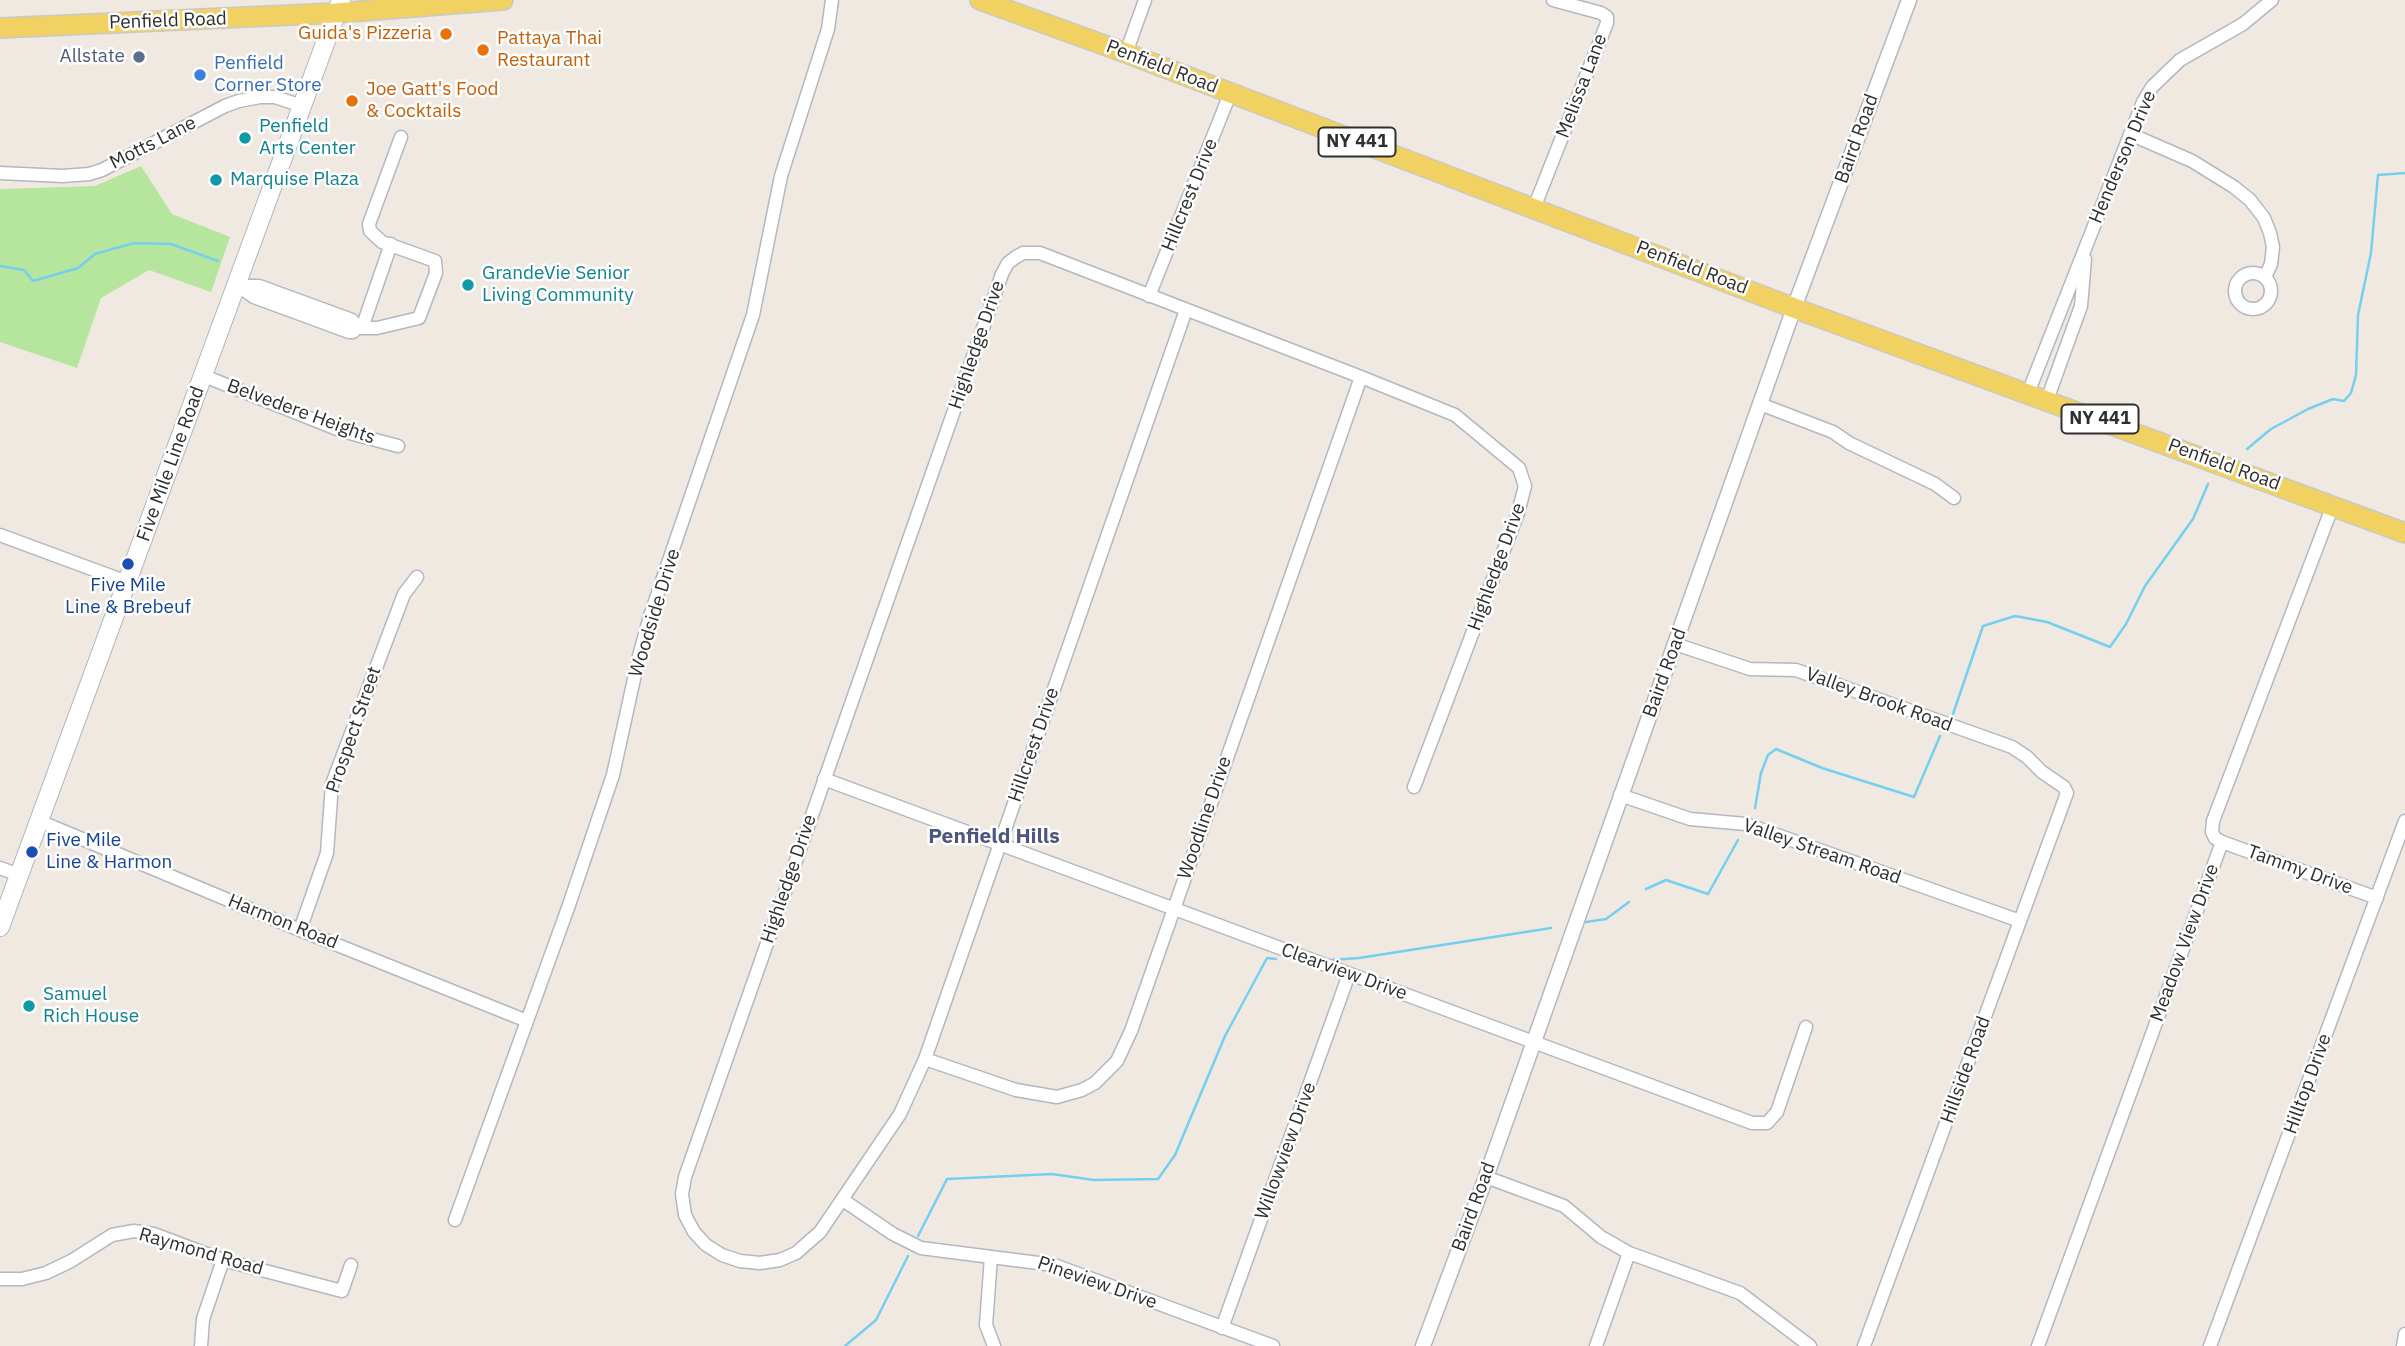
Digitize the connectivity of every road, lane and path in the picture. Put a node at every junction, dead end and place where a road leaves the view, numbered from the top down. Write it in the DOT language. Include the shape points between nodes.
graph roads {
  1 [pos="503,0"];
  2 [pos="832,0"];
  3 [pos="980,0"];
  4 [pos="1145,0"];
  5 [pos="1553,0"];
  6 [pos="1909,0"];
  7 [pos="2272,0"];
  8 [pos="338,7"];
  9 [pos="0,28"];
  10 [pos="1126,53"];
  11 [pos="1230,94"];
  12 [pos="302,106"];
  13 [pos="2130,134"];
  14 [pos="401,137"];
  15 [pos="0,173"];
  16 [pos="1534,208"];
  17 [pos="391,244"];
  18 [pos="2085,248"];
  19 [pos="2266,277"];
  20 [pos="237,286"];
  21 [pos="1149,296"];
  22 [pos="1794,308"];
  23 [pos="1186,310"];
  24 [pos="360,327"];
  25 [pos="204,376"];
  26 [pos="1361,377"];
  27 [pos="2028,393"];
  28 [pos="2048,400"];
  29 [pos="1760,404"];
  30 [pos="398,446"];
  31 [pos="1955,498"];
  32 [pos="2333,505"];
  33 [pos="2405,533"];
  34 [pos="0,534"];
  35 [pos="417,577"];
  36 [pos="127,582"];
  37 [pos="1675,644"];
  38 [pos="824,779"];
  39 [pos="1414,787"];
  40 [pos="2067,793"];
  41 [pos="1620,795"];
  42 [pos="39,821"];
  43 [pos="2405,821"];
  44 [pos="2222,842"];
  45 [pos="999,844"];
  46 [pos="0,868"];
  47 [pos="19,875"];
  48 [pos="2377,898"];
  49 [pos="1173,909"];
  50 [pos="2020,921"];
  51 [pos="0,927"];
  52 [pos="300,930"];
  53 [pos="1349,974"];
  54 [pos="527,1021"];
  55 [pos="1806,1027"];
  56 [pos="1533,1042"];
  57 [pos="925,1059"];
  58 [pos="1486,1177"];
  59 [pos="843,1200"];
  60 [pos="455,1220"];
  61 [pos="1629,1253"];
  62 [pos="991,1257"];
  63 [pos="223,1260"];
  64 [pos="735,1260"];
  65 [pos="351,1265"];
  66 [pos="0,1279"];
  67 [pos="1222,1328"];
  68 [pos="2405,1334"];
  69 [pos="201,1346"];
  70 [pos="994,1346"];
  71 [pos="1273,1346"];
  72 [pos="1423,1346"];
  73 [pos="1596,1346"];
  74 [pos="1810,1346"];
  75 [pos="1864,1346"];
  76 [pos="2038,1346"];
  77 [pos="2210,1346"];
  78 [pos="2403,1346"];
  1 -- 8 [label="main road, Penfield Road"];
  2 -- 54 [label="street, Woodside Drive" via="828,29 781,176 760,288 743,348 650,616 601,816"];
  3 -- 10 [label="main road, Penfield Road / NY 441"];
  4 -- 10 [label="street"];
  5 -- 16 [label="street, Melissa Lane" via="1601,13 1607,23"];
  6 -- 22 [label="street, Baird Road"];
  7 -- 13 [label="street, Henderson Drive" via="2164,74 2143,102"];
  8 -- 9 [label="main road, Penfield Road"];
  8 -- 12 [label="main road, Five Mile Line Road"];
  10 -- 11 [label="main road, Penfield Road / NY 441"];
  11 -- 16 [label="main road, Penfield Road / NY 441"];
  11 -- 21 [label="street, Hillcrest Drive"];
  12 -- 15 [label="street, Motts Lane" via="275,97 239,101 89,174"];
  12 -- 20 [label="main road, Five Mile Line Road"];
  13 -- 18 [label="street, Henderson Drive"];
  13 -- 19 [label="street" via="2192,161 2250,200 2264,218 2273,247"];
  14 -- 17 [label="street" via="369,224 377,239"];
  16 -- 22 [label="main road, Penfield Road / NY 441"];
  17 -- 24 [label="street"];
  17 -- 24 [label="street" via="435,261 421,315 377,328"];
  18 -- 27 [label="street, Henderson Drive"];
  18 -- 28 [label="street, Henderson Drive" via="2081,306"];
  20 -- 24 [label="street" via="254,298 349,331"];
  20 -- 25 [label="main road, Five Mile Line Road"];
  21 -- 23 [label="street, Highledge Drive"];
  21 -- 38 [label="street, Highledge Drive" via="1040,253 1023,253 1008,263"];
  22 -- 27 [label="main road, Penfield Road / NY 441"];
  22 -- 29 [label="street, Baird Road"];
  23 -- 26 [label="street, Highledge Drive"];
  23 -- 45 [label="street, Hillcrest Drive"];
  25 -- 30 [label="street, Belvedere Heights" via="342,431"];
  25 -- 36 [label="main road, Five Mile Line Road"];
  26 -- 39 [label="street, Highledge Drive" via="1455,415 1514,463 1524,480 1518,513"];
  26 -- 49 [label="street, Woodline Drive"];
  27 -- 28 [label="main road, Penfield Road / NY 441"];
  28 -- 32 [label="main road, Penfield Road / NY 441"];
  29 -- 31 [label="street" via="1833,432"];
  29 -- 37 [label="street, Baird Road"];
  32 -- 33 [label="main road, Penfield Road / NY 441"];
  32 -- 44 [label="street, Meadow View Drive" via="2213,821 2213,835"];
  34 -- 36 [label="street"];
  35 -- 52 [label="street, Prospect Street" via="404,594 331,784 327,853"];
  36 -- 42 [label="main road, Five Mile Line Road"];
  37 -- 40 [label="street, Valley Brook Road" via="1750,669 1796,670 2012,747"];
  37 -- 41 [label="street, Baird Road"];
  38 -- 45 [label="street, Clearview Drive"];
  38 -- 64 [label="street, Highledge Drive" via="685,1177 683,1205 694,1232 706,1245"];
  40 -- 50 [label="street, Hillside Road"];
  41 -- 50 [label="street, Valley Stream Road" via="1690,819 1746,824"];
  41 -- 56 [label="street, Baird Road"];
  42 -- 47 [label="main road, Five Mile Line Road"];
  42 -- 52 [label="street, Harmon Road"];
  43 -- 48 [label="street, Hilltop Drive"];
  44 -- 48 [label="street, Tammy Drive"];
  44 -- 76 [label="street, Meadow View Drive"];
  45 -- 49 [label="street, Clearview Drive"];
  45 -- 57 [label="street, Hillcrest Drive"];
  46 -- 47 [label="street"];
  47 -- 51 [label="main road, Five Mile Line Road"];
  48 -- 77 [label="street, Hilltop Drive"];
  49 -- 53 [label="street, Clearview Drive"];
  49 -- 57 [label="street, Woodline Drive" via="1125,1047 1095,1083 1071,1094 1045,1097"];
  50 -- 75 [label="street, Hillside Road"];
  52 -- 54 [label="street, Harmon Road"];
  53 -- 56 [label="street, Clearview Drive"];
  53 -- 67 [label="street, Willowview Drive"];
  54 -- 60 [label="street, Woodside Drive"];
  55 -- 56 [label="street, Clearview Drive" via="1777,1112 1760,1125"];
  56 -- 58 [label="street, Baird Road"];
  57 -- 59 [label="street, Hillcrest Drive" via="900,1114"];
  58 -- 61 [label="street" via="1564,1206"];
  58 -- 72 [label="street, Baird Road"];
  59 -- 62 [label="street, Pineview Drive" via="922,1248"];
  59 -- 64 [label="street, Hillcrest Drive" via="820,1232 796,1253 760,1263"];
  61 -- 73 [label="street"];
  61 -- 74 [label="street" via="1740,1293"];
  62 -- 67 [label="street, Pineview Drive" via="1054,1265"];
  62 -- 70 [label="street" via="986,1325"];
  63 -- 65 [label="street, Raymond Road" via="342,1291"];
  63 -- 66 [label="street, Raymond Road" via="154,1234 123,1231 46,1273"];
  63 -- 69 [label="street" via="205,1308"];
  67 -- 71 [label="street, Pineview Drive"];
  68 -- 78 [label="street"];
}
